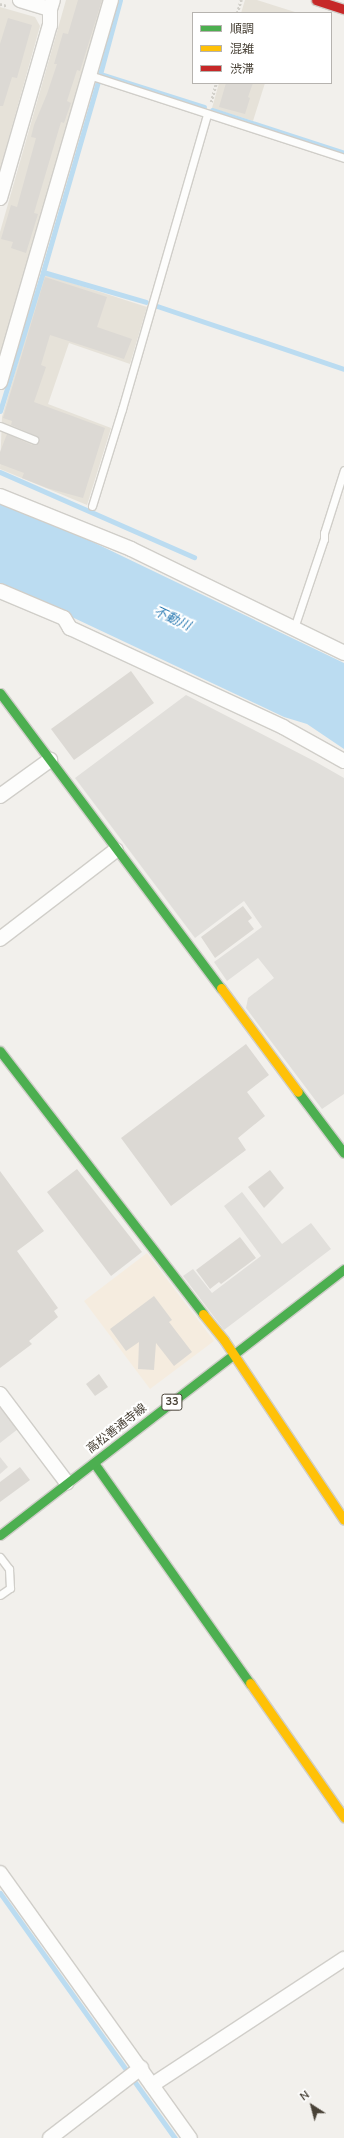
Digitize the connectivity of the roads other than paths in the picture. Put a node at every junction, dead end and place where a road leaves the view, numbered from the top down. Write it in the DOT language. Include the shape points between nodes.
graph roads {
  1 [pos="20,0"];
  2 [pos="111,0"];
  3 [pos="316,0"];
  4 [pos="51,4"];
  5 [pos="344,9"];
  6 [pos="88,75"];
  7 [pos="207,114"];
  8 [pos="344,158"];
  9 [pos="0,198"];
  10 [pos="0,382"];
  11 [pos="0,426"];
  12 [pos="34,440"];
  13 [pos="344,470"];
  14 [pos="0,496"];
  15 [pos="92,506"];
  16 [pos="0,591"];
  17 [pos="294,628"];
  18 [pos="344,653"];
  19 [pos="0,693"];
  20 [pos="50,760"];
  21 [pos="344,761"];
  22 [pos="0,796"];
  23 [pos="116,850"];
  24 [pos="0,939"];
  25 [pos="0,1051"];
  26 [pos="344,1153"];
  27 [pos="344,1269"];
  28 [pos="232,1354"];
  29 [pos="0,1394"];
  30 [pos="94,1463"];
  31 [pos="67,1483"];
  32 [pos="344,1520"];
  33 [pos="0,1535"];
  34 [pos="0,1557"];
  35 [pos="0,1595"];
  36 [pos="344,1817"];
  37 [pos="0,1873"];
  38 [pos="344,1959"];
  39 [pos="134,2074"];
  40 [pos="152,2085"];
  41 [pos="50,2138"];
  42 [pos="190,2138"];
  1 -- 4 [label="street"];
  2 -- 6 [label="street"];
  3 -- 5 [label="street"];
  4 -- 9 [label="street" via="50,25"];
  6 -- 7 [label="lane"];
  6 -- 10 [label="street"];
  7 -- 8 [label="lane"];
  7 -- 15 [label="lane" via="125,402"];
  11 -- 12 [label="lane"];
  13 -- 17 [label="lane"];
  14 -- 17 [label="street" via="131,549"];
  16 -- 21 [label="street" via="64,618 70,628 283,727"];
  17 -- 18 [label="street"];
  19 -- 20 [label="street"];
  20 -- 22 [label="street"];
  20 -- 23 [label="street"];
  23 -- 24 [label="street"];
  23 -- 26 [label="street"];
  25 -- 28 [label="street"];
  27 -- 28 [label="street, 高松善通寺線 / 33"];
  28 -- 30 [label="street, 高松善通寺線 / 33"];
  28 -- 32 [label="street"];
  29 -- 31 [label="street"];
  30 -- 31 [label="street, 高松善通寺線 / 33"];
  30 -- 36 [label="street"];
  31 -- 33 [label="street, 高松善通寺線 / 33"];
  34 -- 35 [label="lane" via="9,1569 10,1588"];
  37 -- 39 [label="street"];
  38 -- 40 [label="street"];
  39 -- 40 [label="street"];
  39 -- 41 [label="street"];
  40 -- 42 [label="street"];
}
